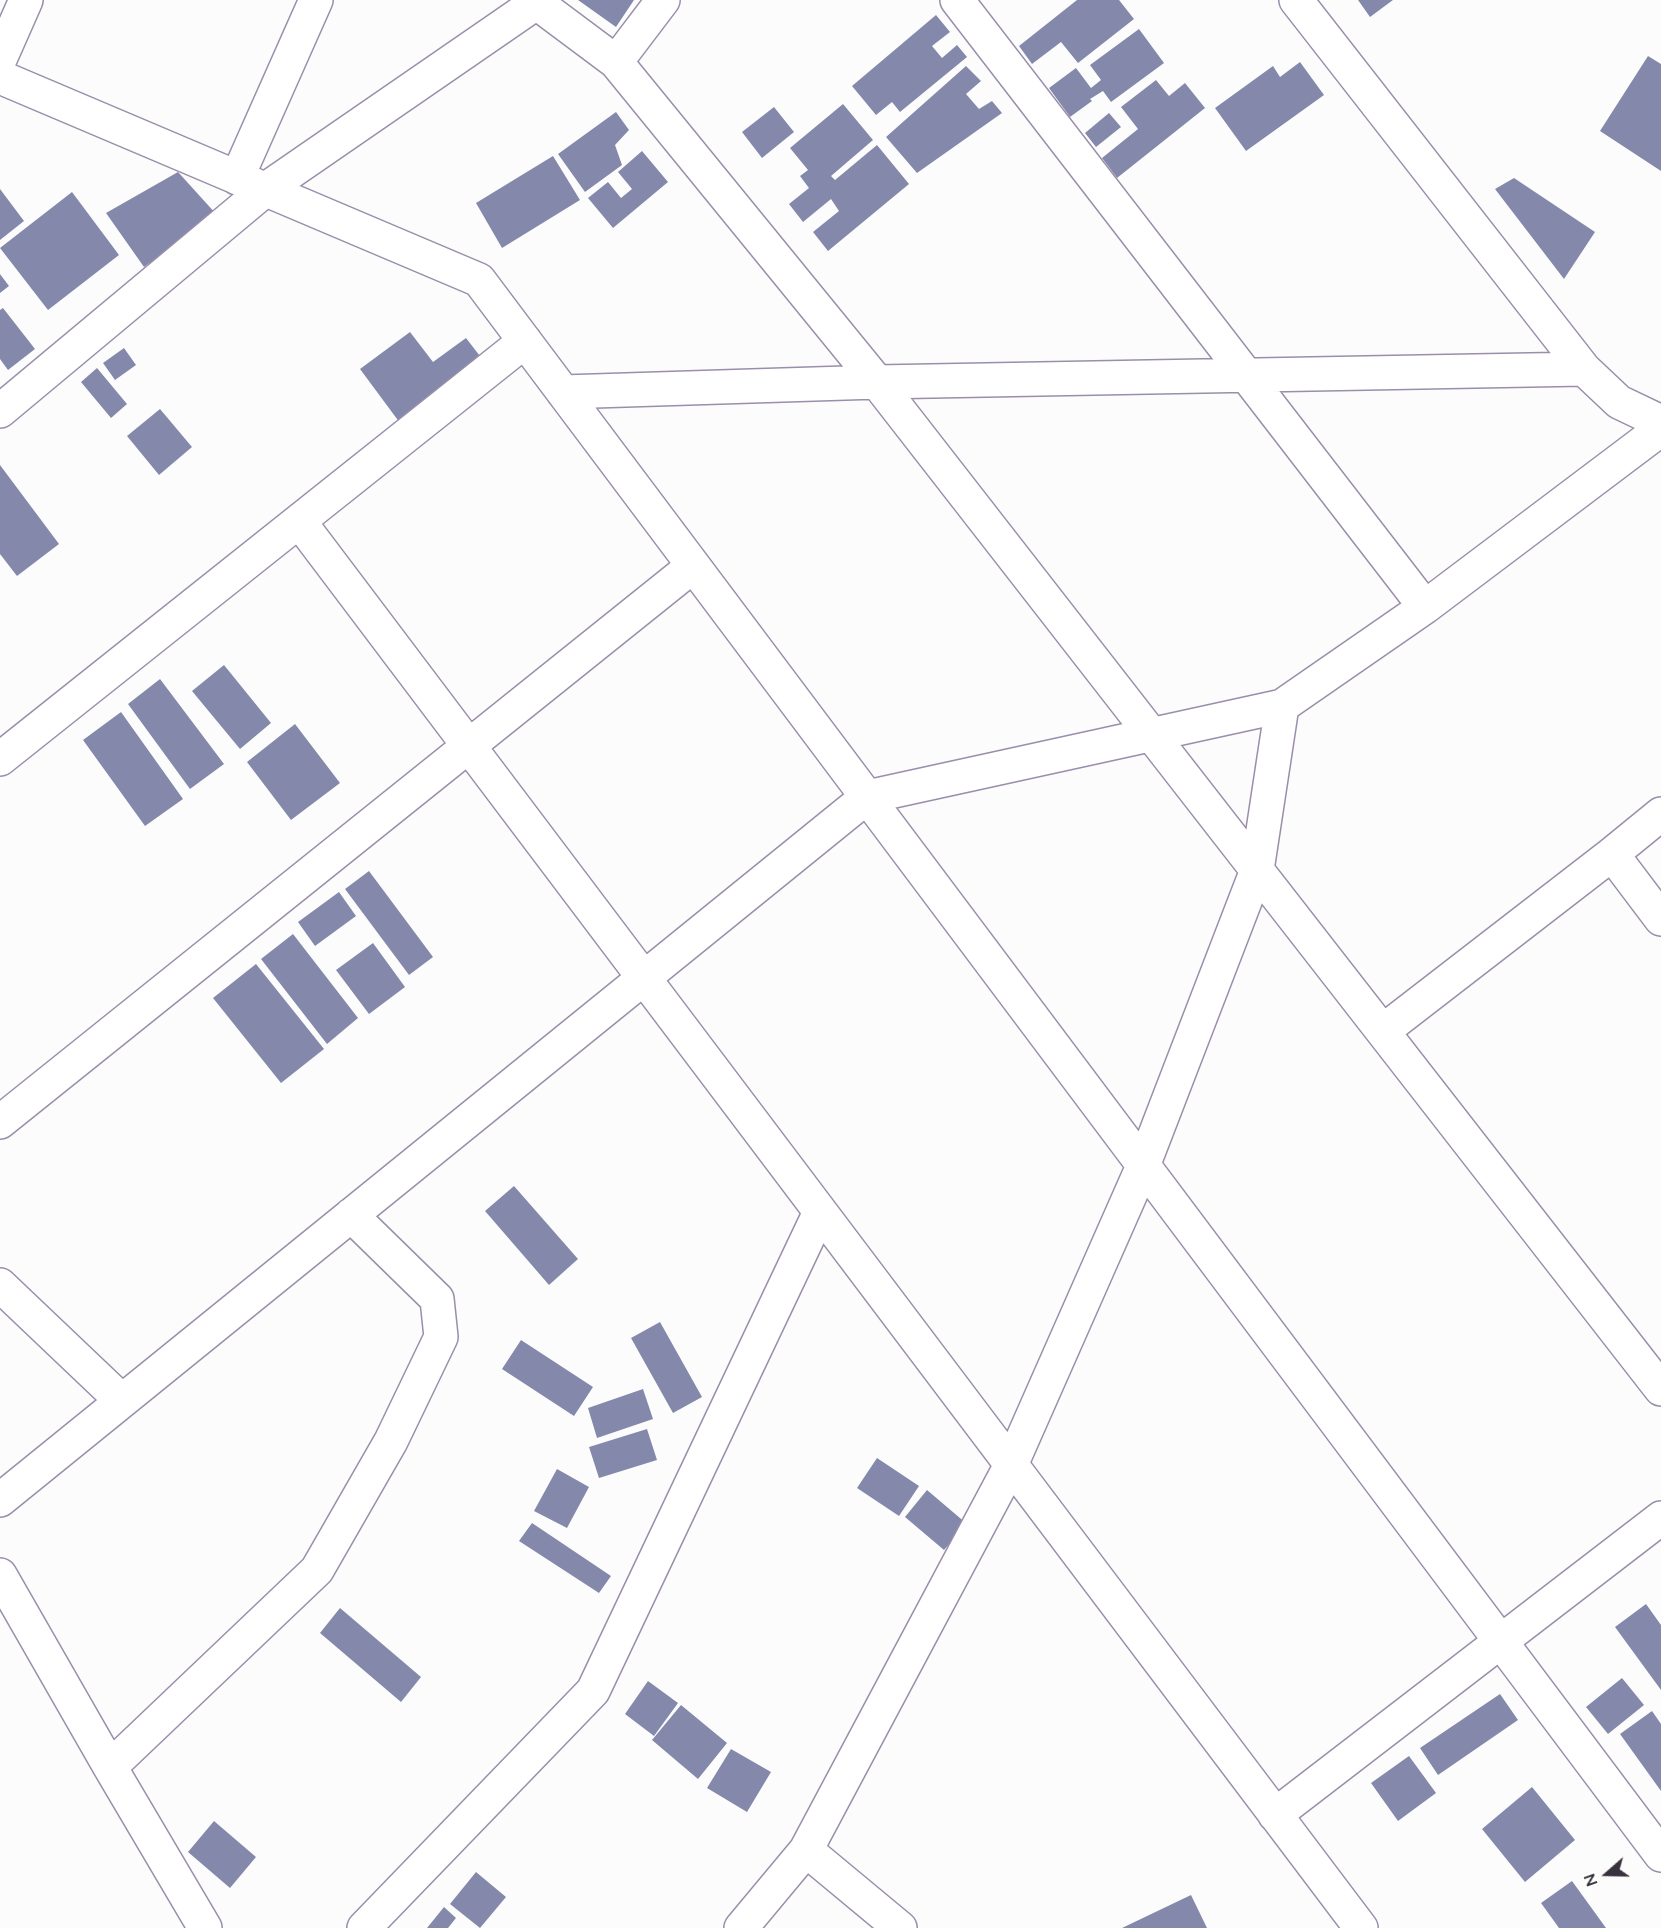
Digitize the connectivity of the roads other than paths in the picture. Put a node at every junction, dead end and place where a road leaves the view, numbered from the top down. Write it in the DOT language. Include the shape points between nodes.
graph roads {
  1 [pos="26,0"];
  2 [pos="316,0"];
  3 [pos="663,0"];
  4 [pos="957,0"];
  5 [pos="1296,0"];
  6 [pos="535,1"];
  7 [pos="0,59"];
  8 [pos="616,62"];
  9 [pos="0,77"];
  10 [pos="252,183"];
  11 [pos="525,341"];
  12 [pos="1584,369"];
  13 [pos="1246,375"];
  14 [pos="877,382"];
  15 [pos="562,392"];
  16 [pos="0,411"];
  17 [pos="1661,422"];
  18 [pos="1661,429"];
  19 [pos="299,521"];
  20 [pos="693,566"];
  21 [pos="1425,607"];
  22 [pos="1282,706"];
  23 [pos="1152,735"];
  24 [pos="469,746"];
  25 [pos="0,759"];
  26 [pos="867,797"];
  27 [pos="1661,814"];
  28 [pos="1612,854"];
  29 [pos="1257,870"];
  30 [pos="1661,920"];
  31 [pos="644,978"];
  32 [pos="1383,1031"];
  33 [pos="0,1122"];
  34 [pos="1143,1166"];
  35 [pos="820,1212"];
  36 [pos="351,1215"];
  37 [pos="0,1285"];
  38 [pos="1661,1389"];
  39 [pos="122,1401"];
  40 [pos="1011,1465"];
  41 [pos="0,1500"];
  42 [pos="1661,1518"];
  43 [pos="0,1575"];
  44 [pos="1500,1641"];
  45 [pos="110,1767"];
  46 [pos="1275,1815"];
  47 [pos="806,1850"];
  48 [pos="1661,1855"];
  49 [pos="1350,1923"];
  50 [pos="205,1928"];
  51 [pos="364,1928"];
  52 [pos="741,1928"];
  53 [pos="900,1928"];
  1 -- 7 [label="street"];
  2 -- 10 [label="street"];
  3 -- 8 [label="street"];
  4 -- 13 [label="street"];
  5 -- 12 [label="street"];
  6 -- 8 [label="street"];
  6 -- 10 [label="street"];
  8 -- 14 [label="street"];
  9 -- 10 [label="street"];
  10 -- 11 [label="street" via="479,280"];
  10 -- 16 [label="street"];
  11 -- 15 [label="street"];
  11 -- 19 [label="street"];
  12 -- 13 [label="street"];
  12 -- 17 [label="street" via="1619,402"];
  13 -- 14 [label="street"];
  13 -- 21 [label="street"];
  14 -- 15 [label="street"];
  14 -- 23 [label="street"];
  15 -- 20 [label="street"];
  18 -- 21 [label="street"];
  19 -- 24 [label="street"];
  19 -- 25 [label="street"];
  20 -- 24 [label="street"];
  20 -- 26 [label="street"];
  21 -- 22 [label="street"];
  22 -- 23 [label="street"];
  22 -- 29 [label="street"];
  23 -- 26 [label="street"];
  23 -- 29 [label="street"];
  24 -- 31 [label="street"];
  24 -- 33 [label="street"];
  26 -- 31 [label="street"];
  26 -- 34 [label="street"];
  27 -- 28 [label="street"];
  28 -- 30 [label="street"];
  28 -- 32 [label="street"];
  29 -- 32 [label="street"];
  29 -- 34 [label="street"];
  31 -- 35 [label="street"];
  31 -- 36 [label="street"];
  32 -- 38 [label="street"];
  34 -- 40 [label="street"];
  34 -- 44 [label="street"];
  35 -- 40 [label="street"];
  35 -- 51 [label="street" via="592,1691"];
  36 -- 39 [label="street"];
  36 -- 45 [label="street" via="437,1299 441,1337 391,1441 317,1570"];
  37 -- 39 [label="street"];
  39 -- 41 [label="street"];
  40 -- 46 [label="street"];
  40 -- 47 [label="street"];
  42 -- 44 [label="street"];
  43 -- 45 [label="street"];
  44 -- 46 [label="street"];
  44 -- 48 [label="street"];
  45 -- 50 [label="street"];
  46 -- 49 [label="street"];
  47 -- 52 [label="street"];
  47 -- 53 [label="street"];
}
